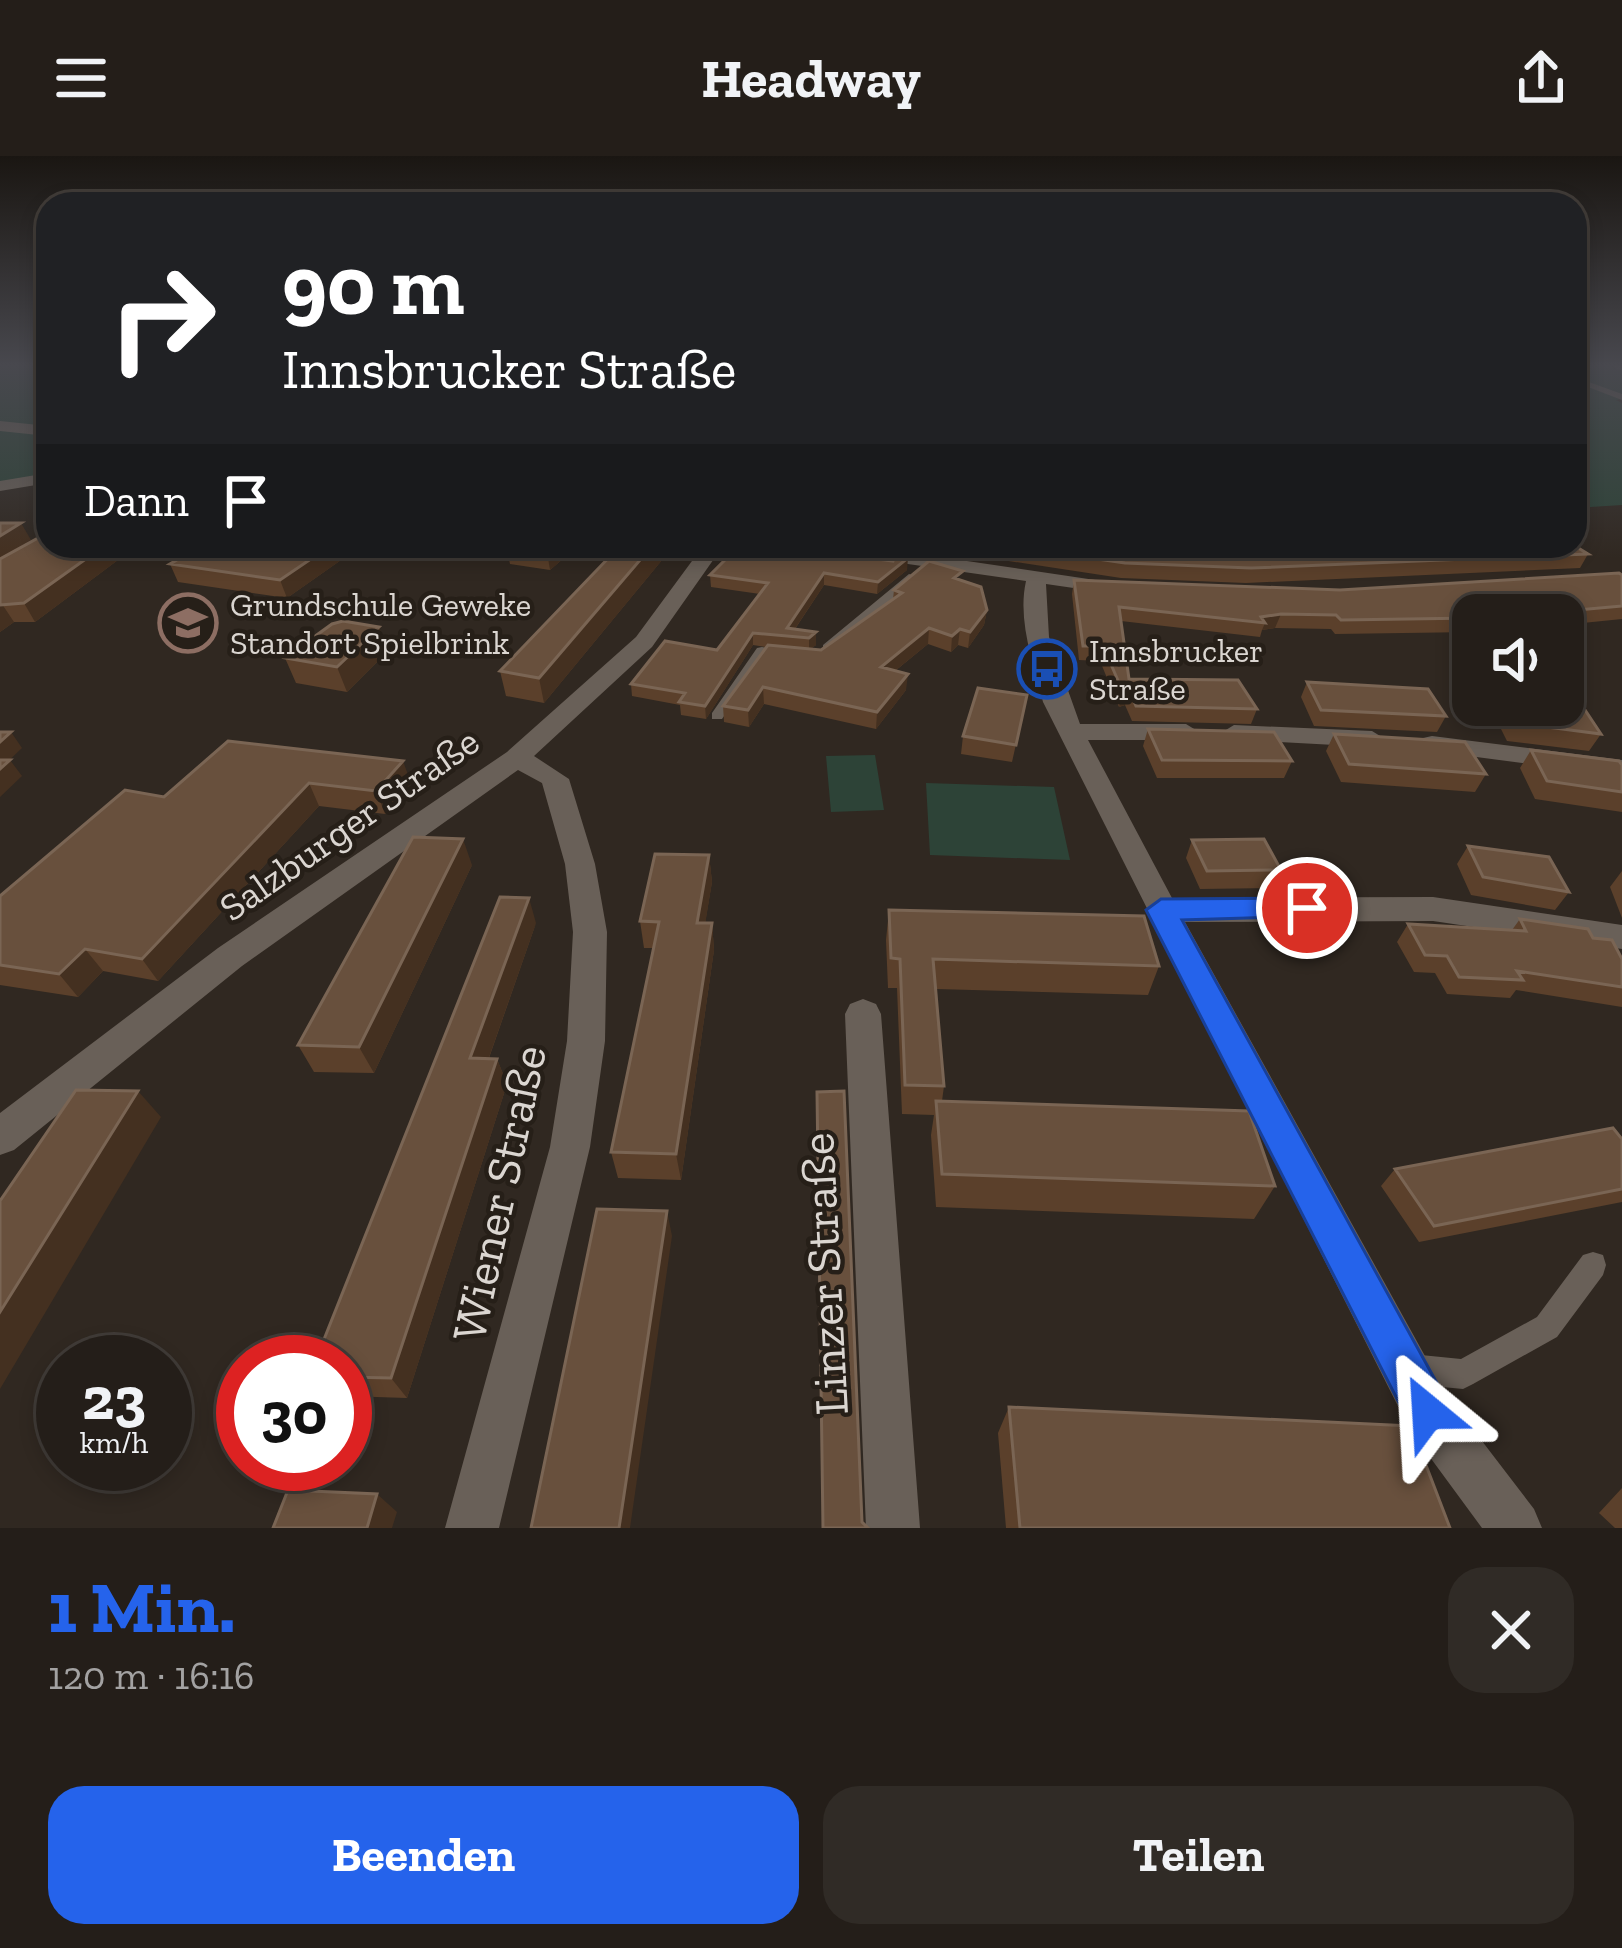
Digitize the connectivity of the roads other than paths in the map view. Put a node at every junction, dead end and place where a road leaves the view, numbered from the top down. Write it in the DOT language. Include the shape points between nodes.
graph roads {
  1 [pos="36,480"];
  2 [pos="0,486"];
  3 [pos="704,558"];
  4 [pos="899,558"];
  5 [pos="954,558"];
  6 [pos="971,558"];
  7 [pos="930,563"];
  8 [pos="1037,578"];
  9 [pos="1142,589"];
  10 [pos="717,716"];
  11 [pos="1071,733"];
  12 [pos="517,758"];
  13 [pos="1622,768"];
  14 [pos="1161,910"];
  15 [pos="1622,937"];
  16 [pos="863,1014"];
  17 [pos="0,1137"];
  18 [pos="1593,1265"];
  19 [pos="1406,1368"];
  20 [pos="472,1528"];
  21 [pos="893,1528"];
  22 [pos="1515,1528"];
  1 -- 2 [label="street"];
  3 -- 12 [label="street, Salzburger Straße" via="644,643"];
  4 -- 7 [label="street"];
  5 -- 7 [label="street"];
  6 -- 8 [label="street"];
  7 -- 10 [label="lane" via="813,660 762,652"];
  8 -- 9 [label="street"];
  8 -- 11 [label="street" via="1038,638"];
  11 -- 13 [label="street" via="1410,741"];
  11 -- 14 [label="street"];
  12 -- 17 [label="street, Salzburger Straße" via="230,957"];
  12 -- 20 [label="street, Wiener Straße" via="555,779 580,864 590,932 586,1041 570,1147"];
  14 -- 15 [label="street" via="1433,909"];
  14 -- 19 [label="street"];
  16 -- 21 [label="street, Linzer Straße"];
  18 -- 19 [label="lane" via="1547,1327 1463,1374"];
  19 -- 22 [label="street" via="1428,1412"];
}
